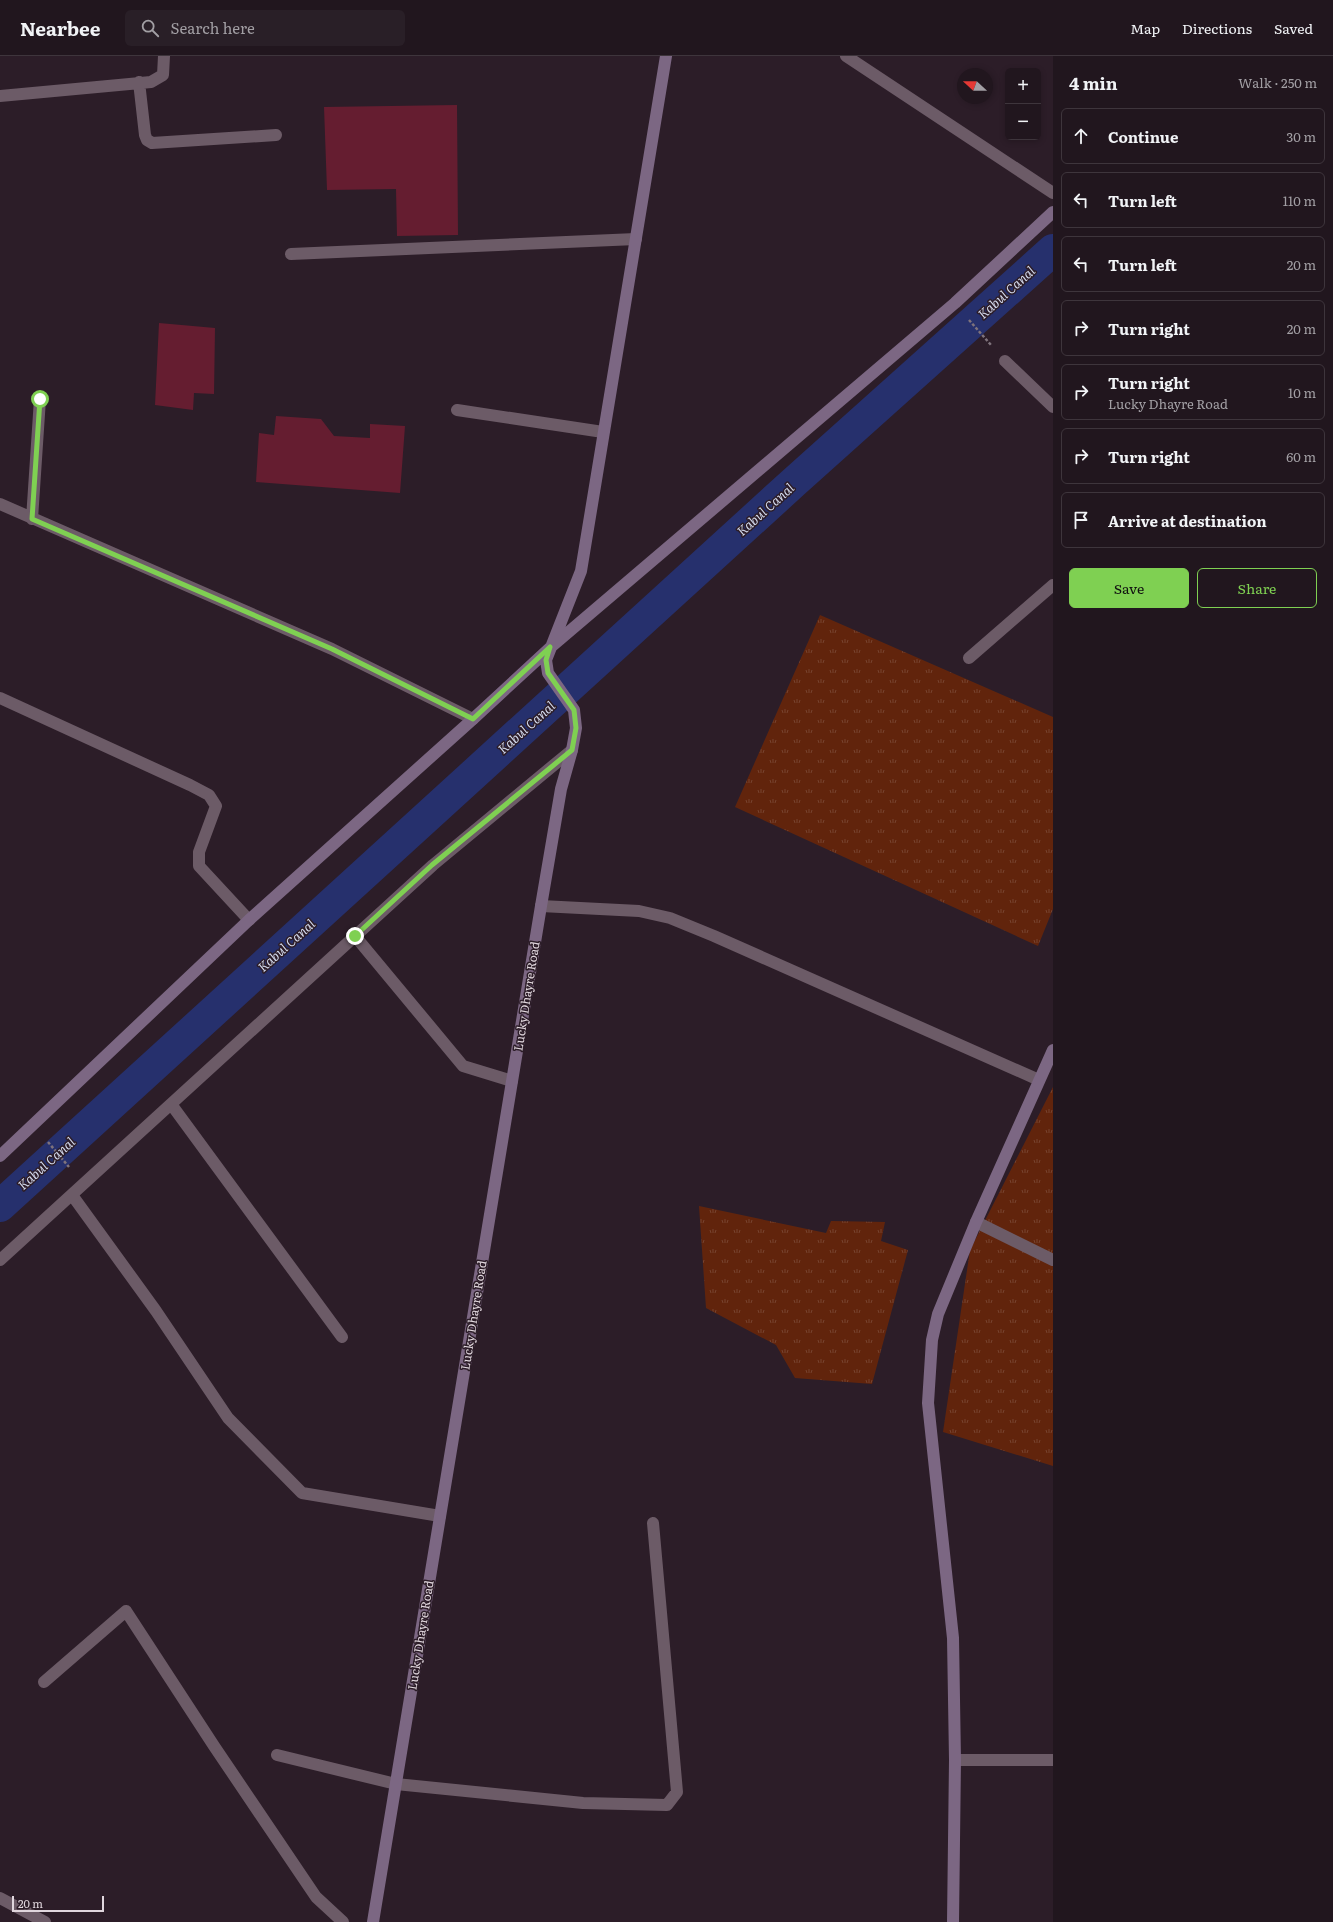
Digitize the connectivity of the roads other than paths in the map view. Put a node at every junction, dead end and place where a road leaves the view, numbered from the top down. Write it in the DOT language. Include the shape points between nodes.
graph roads {
  1 [pos="164,56"];
  2 [pos="666,56"];
  3 [pos="846,56"];
  4 [pos="139,82"];
  5 [pos="0,96"];
  6 [pos="276,135"];
  7 [pos="1053,193"];
  8 [pos="1053,212"];
  9 [pos="636,239"];
  10 [pos="291,254"];
  11 [pos="1005,361"];
  12 [pos="40,399"];
  13 [pos="1053,407"];
  14 [pos="457,410"];
  15 [pos="603,432"];
  16 [pos="0,504"];
  17 [pos="32,519"];
  18 [pos="1053,585"];
  19 [pos="550,647"];
  20 [pos="969,658"];
  21 [pos="0,698"];
  22 [pos="473,719"];
  23 [pos="572,750"];
  24 [pos="541,906"];
  25 [pos="248,920"];
  26 [pos="355,936"];
  27 [pos="1053,1050"];
  28 [pos="1039,1080"];
  29 [pos="512,1081"];
  30 [pos="171,1104"];
  31 [pos="0,1156"];
  32 [pos="72,1195"];
  33 [pos="976,1222"];
  34 [pos="0,1260"];
  35 [pos="1053,1260"];
  36 [pos="342,1337"];
  37 [pos="440,1516"];
  38 [pos="653,1523"];
  39 [pos="44,1682"];
  40 [pos="277,1755"];
  41 [pos="955,1760"];
  42 [pos="1053,1760"];
  43 [pos="396,1784"];
  44 [pos="0,1898"];
  45 [pos="957,1921"];
  46 [pos="44,1922"];
  47 [pos="343,1922"];
  48 [pos="373,1922"];
  1 -- 4 [label="street" via="163,75 150,82"];
  2 -- 9 [label="main road"];
  3 -- 7 [label="street"];
  4 -- 5 [label="street"];
  4 -- 6 [label="street" via="145,135 152,143"];
  8 -- 19 [label="main road" via="954,303"];
  9 -- 10 [label="street"];
  9 -- 15 [label="main road"];
  11 -- 13 [label="street"];
  12 -- 17 [label="street"];
  14 -- 15 [label="street"];
  15 -- 19 [label="main road" via="581,571"];
  16 -- 17 [label="street"];
  17 -- 22 [label="street" via="332,649"];
  18 -- 20 [label="street"];
  19 -- 22 [label="main road"];
  19 -- 23 [label="main road, Lucky Dhayre Road" via="546,660 548,673 574,710 576,728"];
  21 -- 25 [label="street" via="209,795 216,806 199,852 199,866"];
  22 -- 25 [label="main road"];
  23 -- 24 [label="main road, Lucky Dhayre Road" via="561,789"];
  23 -- 26 [label="street" via="432,865"];
  24 -- 28 [label="street" via="639,911 670,918"];
  24 -- 29 [label="main road, Lucky Dhayre Road"];
  25 -- 31 [label="main road"];
  26 -- 29 [label="street" via="463,1066"];
  26 -- 30 [label="street"];
  27 -- 28 [label="main road"];
  28 -- 33 [label="main road"];
  29 -- 37 [label="main road, Lucky Dhayre Road"];
  30 -- 32 [label="street"];
  30 -- 36 [label="street"];
  32 -- 34 [label="street"];
  32 -- 37 [label="street" via="156,1311 228,1418 302,1494"];
  33 -- 35 [label="street"];
  33 -- 41 [label="main road" via="938,1314 932,1340 928,1403 953,1638"];
  37 -- 43 [label="main road, Lucky Dhayre Road"];
  38 -- 43 [label="street" via="677,1792 667,1805 583,1803"];
  39 -- 47 [label="street" via="126,1611 316,1897"];
  40 -- 43 [label="street"];
  41 -- 42 [label="street"];
  41 -- 45 [label="main road"];
  43 -- 48 [label="main road, Lucky Dhayre Road"];
  44 -- 46 [label="street"];
}
